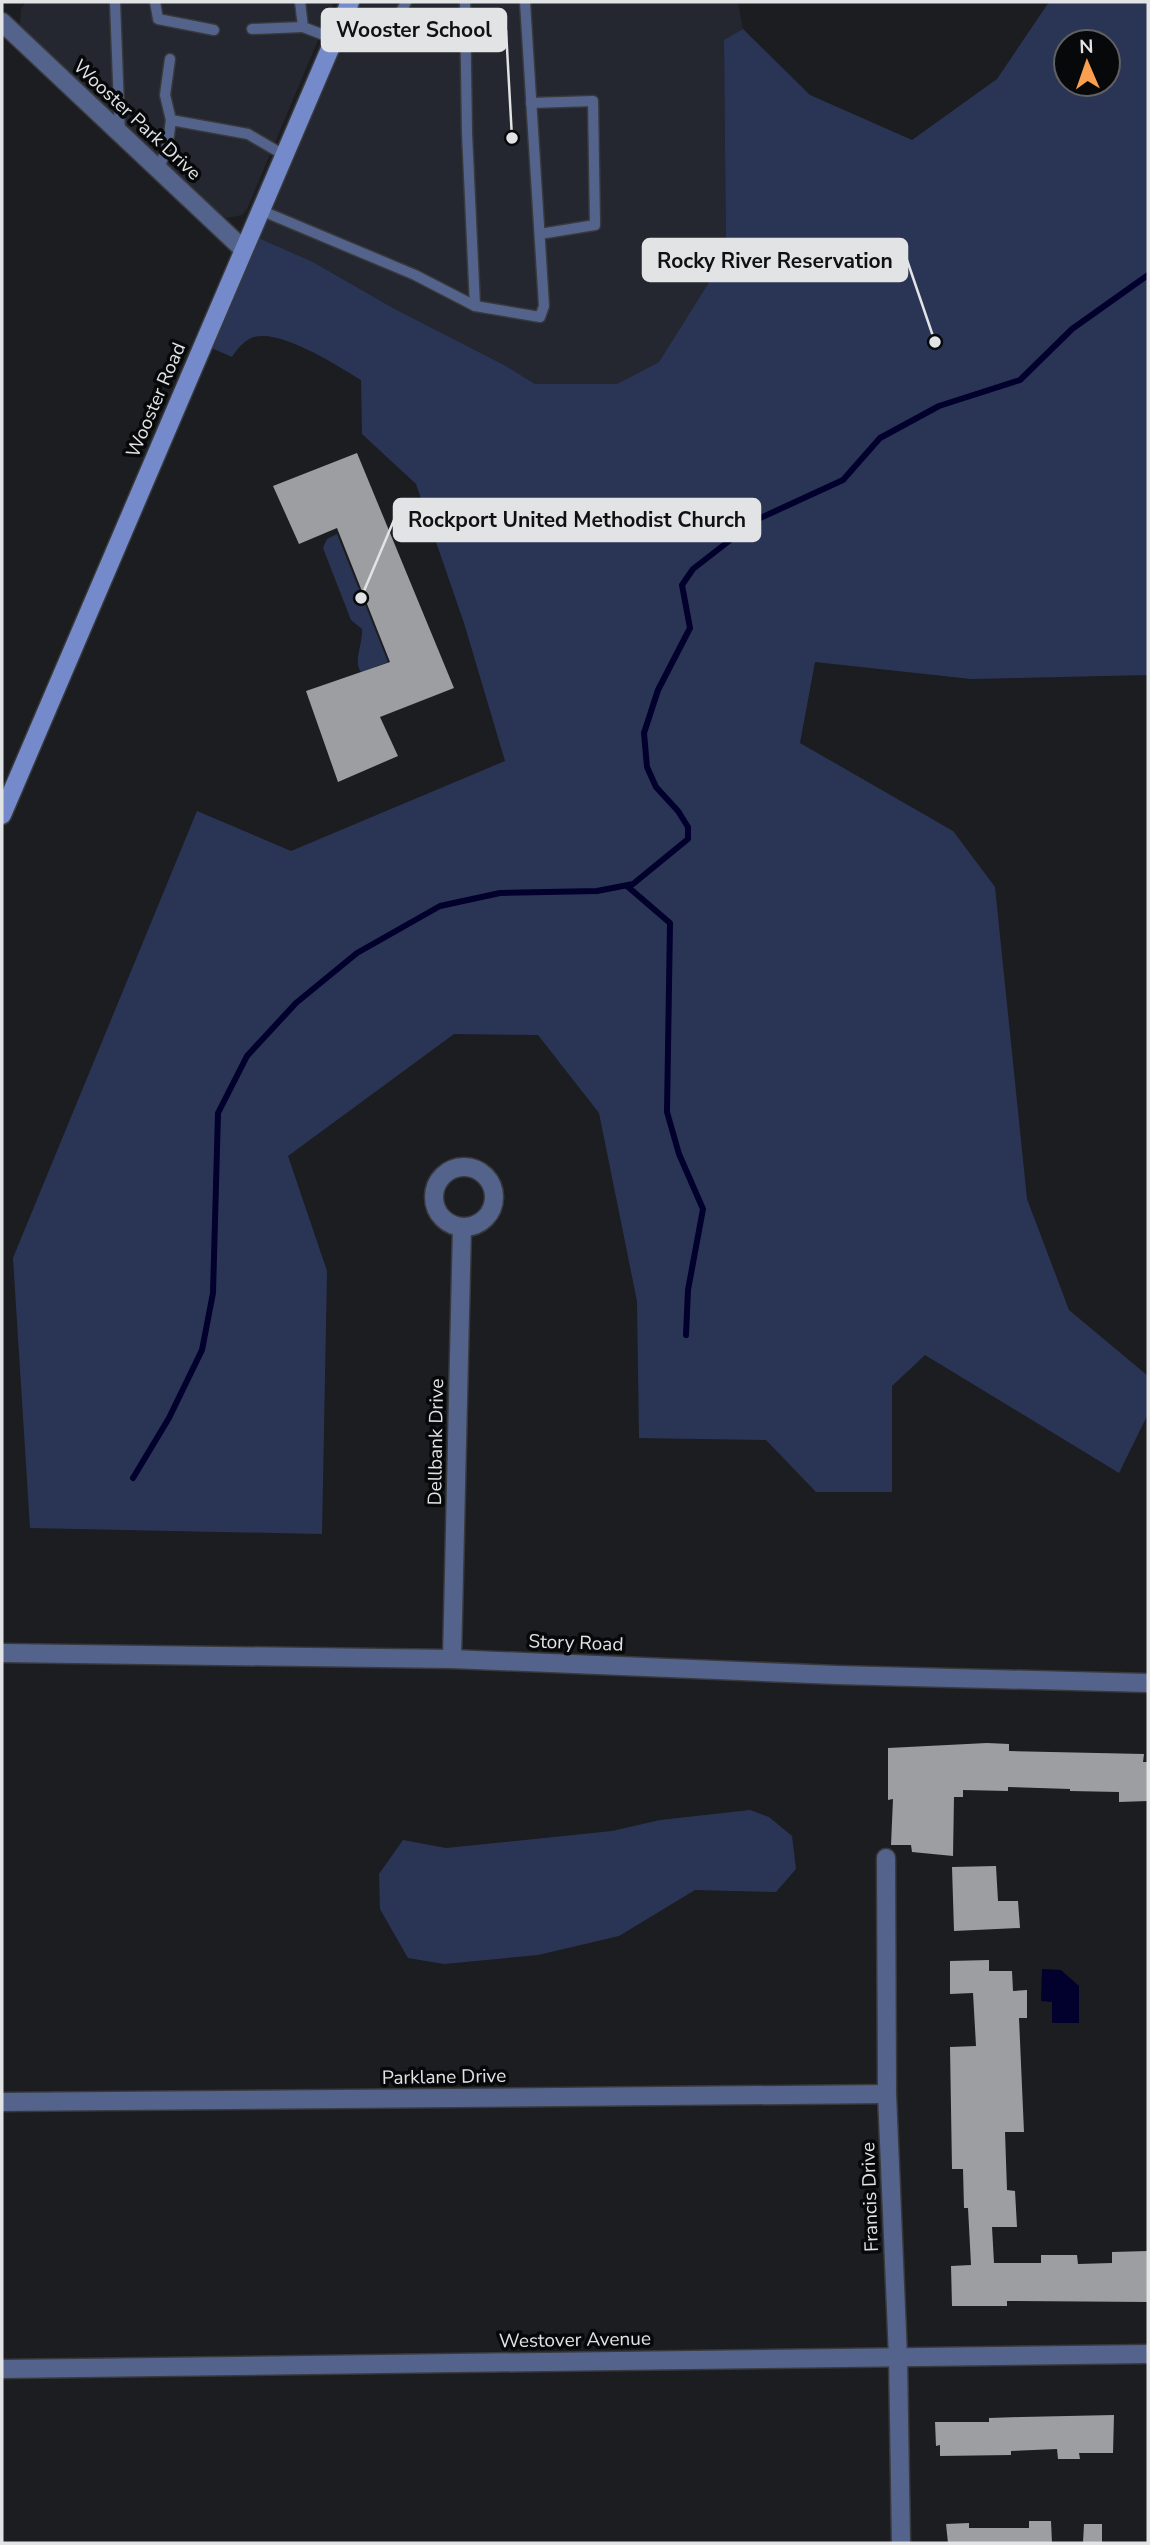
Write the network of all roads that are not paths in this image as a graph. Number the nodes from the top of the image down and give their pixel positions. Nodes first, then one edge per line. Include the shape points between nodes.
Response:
1 (114, 2) edge
2 (155, 2) edge
3 (300, 2) edge
4 (350, 2) edge
5 (406, 2) edge
6 (465, 2) edge
7 (525, 2) edge
8 (2, 22) edge
9 (303, 27) junction
10 (252, 29) dead end
11 (214, 30) dead end
12 (334, 40) junction
13 (170, 59) dead end
14 (531, 103) junction
15 (171, 120) junction
16 (120, 134) junction
17 (284, 155) junction
18 (159, 170) junction
19 (260, 210) junction
20 (540, 234) junction
21 (243, 249) junction
22 (475, 306) junction
23 (2, 815) edge
24 (462, 1227) dead end
25 (2, 1653) edge
26 (452, 1659) junction
27 (1148, 1683) edge
28 (886, 1858) dead end
29 (887, 2094) junction
30 (2, 2102) edge
31 (1148, 2354) edge
32 (898, 2357) junction
33 (2, 2369) edge
34 (901, 2539) edge

1 - 16 lane
2 - 11 lane via 158,19
3 - 9 lane
4 - 12 main road, Wooster Road
5 - 12 lane via 391,32 369,41
6 - 22 lane
7 - 14 lane
8 - 16 street, Wooster Park Drive
9 - 10 lane
9 - 12 lane
12 - 17 main road, Wooster Road
13 - 15 lane via 166,95
14 - 20 lane
14 - 20 lane via 593,101 595,225
15 - 17 lane via 248,134
15 - 18 lane
16 - 18 street, Wooster Park Drive
17 - 19 main road, Wooster Road
18 - 21 street, Wooster Park Drive
19 - 21 main road, Wooster Road
19 - 22 lane via 415,275
20 - 22 lane via 544,306 540,317
21 - 23 main road, Wooster Road
24 - 26 street, Dellbank Drive
25 - 26 street, Story Road
26 - 27 street, Story Road
28 - 29 street, Francis Drive
29 - 30 street, Parklane Drive
29 - 32 street, Francis Drive
31 - 32 street, Westover Avenue
32 - 33 street, Westover Avenue
32 - 34 street, Francis Drive

